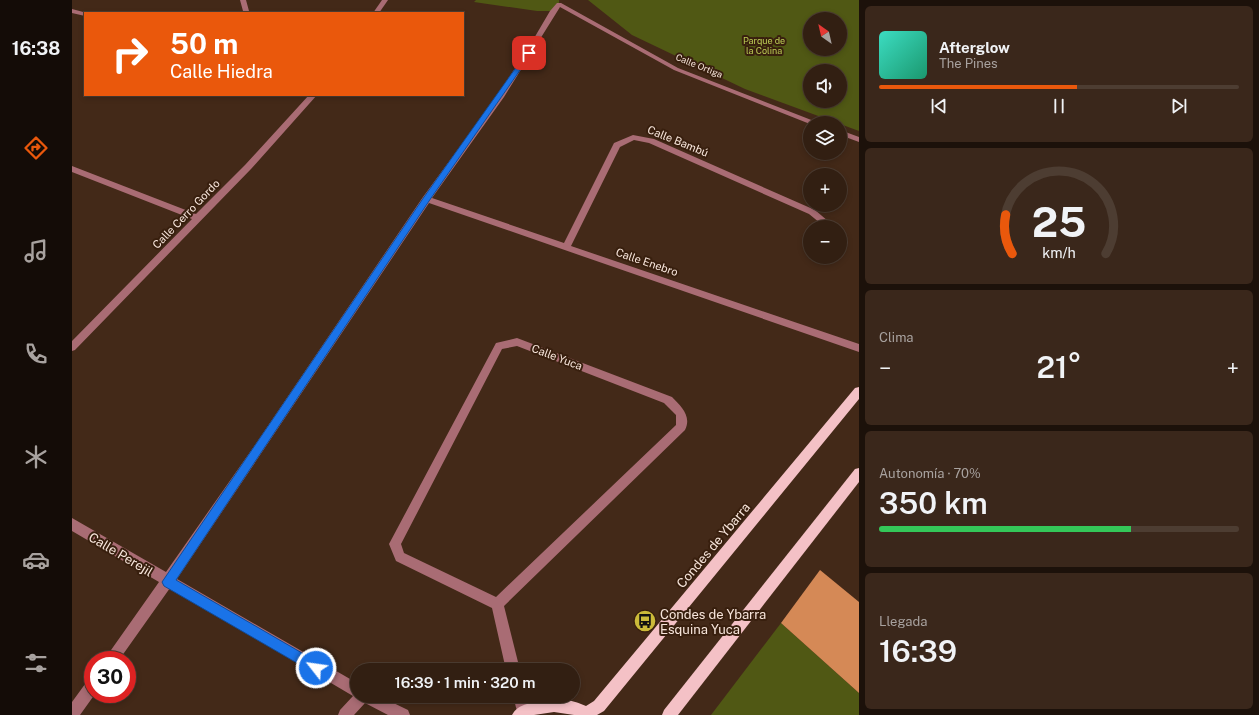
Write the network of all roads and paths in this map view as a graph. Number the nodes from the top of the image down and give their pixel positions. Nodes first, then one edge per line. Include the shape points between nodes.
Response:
1 (243, 0) edge
2 (385, 0) edge
3 (559, 2) edge
4 (72, 11) edge
5 (246, 12) edge
6 (377, 12) edge
7 (84, 14) edge
8 (312, 96) edge
9 (803, 118) edge
10 (847, 135) edge
11 (859, 140) edge
12 (72, 169) edge
13 (426, 199) junction
14 (197, 218) junction
15 (822, 220) edge
16 (566, 247) junction
17 (72, 347) edge
18 (859, 348) edge
19 (859, 391) edge
20 (859, 473) edge
21 (72, 524) edge
22 (168, 582) junction
23 (497, 604) junction
24 (118, 651) edge
25 (512, 663) edge
26 (350, 687) edge
27 (84, 697) edge
28 (355, 703) edge
29 (379, 703) edge
30 (520, 703) edge
31 (521, 713) edge
32 (72, 714) edge
33 (588, 714) edge
34 (344, 715) edge
35 (403, 715) edge
36 (669, 715) edge

1 - 5 street
2 - 6 street
3 - 9 street, Calle Ortiga via 676,69
3 - 13 street via 522,65
4 - 7 street
8 - 14 street, Calle Cerro Gordo via 248,167
10 - 11 street
12 - 14 street
13 - 16 street, Calle Enebro
13 - 22 street
14 - 17 street, Calle Cerro Gordo
15 - 16 street, Calle Bambú via 812,212 651,141 633,137 617,145
16 - 18 street, Calle Enebro
19 - 33 main road, Condes de Ybarra via 599,706
20 - 36 main road
21 - 22 street, Calle Perejil
22 - 24 street
22 - 26 street, Calle Perejil
23 - 23 street, Calle Yuca via 400,557 395,544 499,346 517,342 668,400 681,413 681,427
23 - 25 street
27 - 32 street
28 - 34 street
29 - 35 street
30 - 31 street
31 - 33 main road via 544,706 565,706

